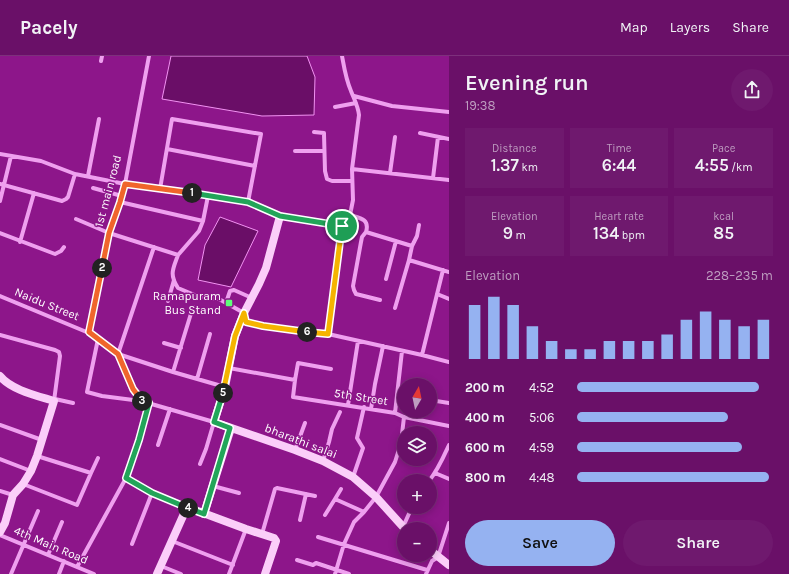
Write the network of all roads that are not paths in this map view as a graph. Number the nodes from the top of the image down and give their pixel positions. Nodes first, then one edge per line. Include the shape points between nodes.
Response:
1 (102, 56) edge
2 (148, 56) edge
3 (342, 56) edge
4 (101, 61) dead end
5 (354, 96) junction
6 (356, 104) junction
7 (335, 107) dead end
8 (449, 112) edge
9 (98, 118) dead end
10 (314, 132) dead end
11 (420, 133) dead end
12 (395, 137) dead end
13 (438, 137) junction
14 (449, 139) edge
15 (167, 149) junction
16 (295, 151) dead end
17 (324, 151) junction
18 (0, 154) edge
19 (11, 156) junction
20 (255, 166) junction
21 (352, 169) junction
22 (390, 173) junction
23 (75, 174) junction
24 (88, 176) junction
25 (433, 178) junction
26 (449, 180) edge
27 (352, 181) junction
28 (2, 184) edge
29 (125, 184) junction
30 (93, 188) dead end
31 (160, 189) junction
32 (34, 193) junction
33 (122, 196) junction
34 (208, 196) junction
35 (0, 201) edge
36 (120, 202) junction
37 (248, 202) junction
38 (350, 215) junction
39 (280, 216) junction
40 (76, 220) dead end
41 (203, 221) junction
42 (419, 225) dead end
43 (342, 226) junction
44 (366, 232) junction
45 (109, 233) junction
46 (0, 234) edge
47 (396, 240) junction
48 (20, 242) junction
49 (412, 246) junction
50 (64, 247) dead end
51 (154, 247) junction
52 (178, 255) junction
53 (409, 260) junction
54 (443, 270) junction
55 (449, 272) edge
56 (386, 279) dead end
57 (174, 280) junction
58 (437, 294) junction
59 (0, 296) edge
60 (252, 298) junction
61 (449, 298) edge
62 (380, 300) dead end
63 (168, 301) dead end
64 (226, 303) junction
65 (193, 307) dead end
66 (395, 308) dead end
67 (244, 313) junction
68 (89, 332) junction
69 (210, 334) dead end
70 (328, 334) junction
71 (0, 335) edge
72 (98, 339) junction
73 (358, 341) junction
74 (164, 343) dead end
75 (383, 346) junction
76 (181, 348) junction
77 (402, 351) junction
78 (118, 354) junction
79 (422, 354) junction
80 (449, 362) edge
81 (228, 368) junction
82 (332, 369) dead end
83 (173, 372) junction
84 (0, 376) edge
85 (399, 378) edge
86 (197, 379) junction
87 (296, 380) junction
88 (225, 387) junction
89 (397, 394) edge
90 (54, 400) junction
91 (141, 401) junction
92 (437, 401) edge
93 (73, 403) dead end
94 (149, 403) junction
95 (449, 403) edge
96 (348, 405) junction
97 (364, 407) junction
98 (170, 409) junction
99 (371, 409) junction
100 (340, 412) dead end
101 (395, 413) joint
102 (404, 418) edge
103 (409, 418) edge
104 (214, 422) junction
105 (305, 423) dead end
106 (0, 425) edge
107 (449, 426) edge
108 (230, 428) junction
109 (42, 440) junction
110 (158, 445) dead end
111 (449, 445) edge
112 (295, 450) junction
113 (37, 456) junction
114 (98, 458) dead end
115 (0, 460) edge
116 (323, 461) junction
117 (200, 464) dead end
118 (31, 470) junction
119 (435, 473) joint
120 (91, 474) junction
121 (353, 477) junction
122 (126, 478) junction
123 (449, 479) edge
124 (23, 484) junction
125 (213, 486) junction
126 (341, 489) dead end
127 (0, 491) edge
128 (152, 493) junction
129 (239, 493) dead end
130 (306, 494) junction
131 (13, 495) junction
132 (315, 496) dead end
133 (376, 497) junction
134 (335, 500) junction
135 (186, 507) junction
136 (38, 511) dead end
137 (364, 512) junction
138 (204, 514) junction
139 (325, 515) dead end
140 (300, 520) dead end
141 (2, 522) edge
142 (62, 522) dead end
143 (399, 522) edge
144 (449, 522) edge
145 (246, 529) junction
146 (0, 533) edge
147 (262, 534) junction
148 (318, 537) dead end
149 (172, 541) junction
150 (132, 544) dead end
151 (344, 544) junction
152 (24, 545) junction
153 (48, 555) junction
154 (438, 557) junction
155 (297, 560) dead end
156 (64, 561) junction
157 (233, 565) junction
158 (449, 565) edge
159 (160, 566) junction
160 (77, 567) junction
161 (335, 572) edge
162 (426, 572) edge
163 (11, 574) edge
164 (59, 574) edge
165 (94, 574) edge
166 (157, 574) edge
167 (181, 574) edge
168 (229, 574) edge
169 (265, 574) edge
170 (349, 574) edge

1 - 4 street
2 - 29 street, 1st main road
3 - 5 street via 350,90
5 - 6 street
5 - 8 street via 392,106
6 - 7 street
6 - 21 street via 359,115
9 - 24 street
10 - 17 street via 324,133
11 - 13 street
12 - 22 street
13 - 14 street
13 - 25 street
15 - 20 street
15 - 20 street via 172,119 261,134
15 - 31 street
16 - 17 street
17 - 27 street via 327,179
18 - 19 street
19 - 23 street via 41,162
19 - 28 street
20 - 37 street
21 - 22 street
21 - 27 street
22 - 25 street
23 - 24 street
23 - 32 street via 66,199
24 - 29 street
25 - 26 street
27 - 38 street via 353,200
28 - 32 street
28 - 35 street
29 - 31 street
29 - 33 street, 1st main road
30 - 33 street
31 - 34 street
32 - 48 street
33 - 36 street, 1st main road
34 - 37 street
34 - 41 street
36 - 41 street
36 - 45 street, 1st main road
37 - 39 street
38 - 43 street via 348,222
38 - 44 street via 366,223
39 - 43 street
39 - 60 street via 266,268
40 - 45 street
41 - 52 street via 199,231
42 - 49 street
43 - 70 street
44 - 47 street
44 - 62 street via 362,237 353,286 356,294
45 - 51 street
45 - 68 street, 1st main road
46 - 48 street
47 - 49 street
47 - 56 street
48 - 50 street via 55,254
49 - 53 street
51 - 52 street
51 - 78 street
52 - 57 street via 172,275
53 - 54 street
53 - 66 street
54 - 55 street
54 - 58 street
57 - 63 street
57 - 64 street via 178,288
58 - 61 street
58 - 79 street
59 - 68 street, Naidu Street
60 - 64 street via 232,290
60 - 67 street
64 - 67 street
65 - 76 street
67 - 70 street via 246,322
67 - 81 street via 235,336
68 - 72 street, Naidu Street
69 - 86 street
70 - 73 street
71 - 90 street via 59,352
72 - 78 street, Naidu Street
72 - 91 street via 87,392
73 - 75 street
73 - 96 street
74 - 76 street
75 - 77 street
75 - 99 street
76 - 83 street
77 - 79 street
77 - 85 street
78 - 83 street
78 - 91 street, Naidu Street
79 - 80 street
81 - 87 street
81 - 88 street
82 - 87 street via 298,363
83 - 86 street
84 - 90 street via 24,392
86 - 88 street
87 - 96 street, 5th Street via 293,397
88 - 104 street
89 - 101 street
90 - 93 street
90 - 109 street
91 - 94 street
92 - 95 street
94 - 98 street
94 - 122 street
96 - 97 street, 5th Street
97 - 99 street, 5th Street
97 - 121 street via 357,438 363,448
98 - 104 street
98 - 110 street
99 - 101 street, 5th Street
100 - 116 street
102 - 133 street via 401,443 395,462
103 - 107 street, 5th Street
104 - 108 street, bharathi salai
104 - 117 street
105 - 112 street
106 - 109 street
108 - 112 street, bharathi salai
108 - 125 street
109 - 113 street
111 - 119 street
112 - 116 street, bharathi salai
113 - 118 street
113 - 120 street
114 - 120 street
115 - 118 street
116 - 121 street, bharathi salai
118 - 124 street
119 - 123 street
120 - 124 street via 77,505
121 - 133 street, bharathi salai
122 - 128 street
122 - 160 street
124 - 131 street
125 - 129 street
125 - 138 street
126 - 134 street
127 - 131 street
128 - 135 street
128 - 150 street
130 - 132 street
130 - 140 street
130 - 147 street via 275,489
131 - 141 street
133 - 137 street
133 - 143 street, bharathi salai
134 - 137 street
134 - 139 street
135 - 138 street
135 - 149 street
136 - 152 street
137 - 151 street via 354,522
138 - 145 street
141 - 146 street
142 - 153 street
144 - 154 street
145 - 147 street
145 - 157 street
146 - 152 street, 4th Main Road
147 - 169 street via 276,539
148 - 151 street
149 - 157 street
149 - 159 street
151 - 161 street
151 - 162 street
152 - 153 street, 4th Main Road
152 - 163 street
153 - 156 street, 4th Main Road
154 - 158 street
154 - 162 street via 432,561
155 - 161 street via 313,565 316,563
156 - 160 street, 4th Main Road
156 - 164 street
157 - 168 street
159 - 166 street
159 - 167 street
160 - 165 street, 4th Main Road
161 - 170 street

